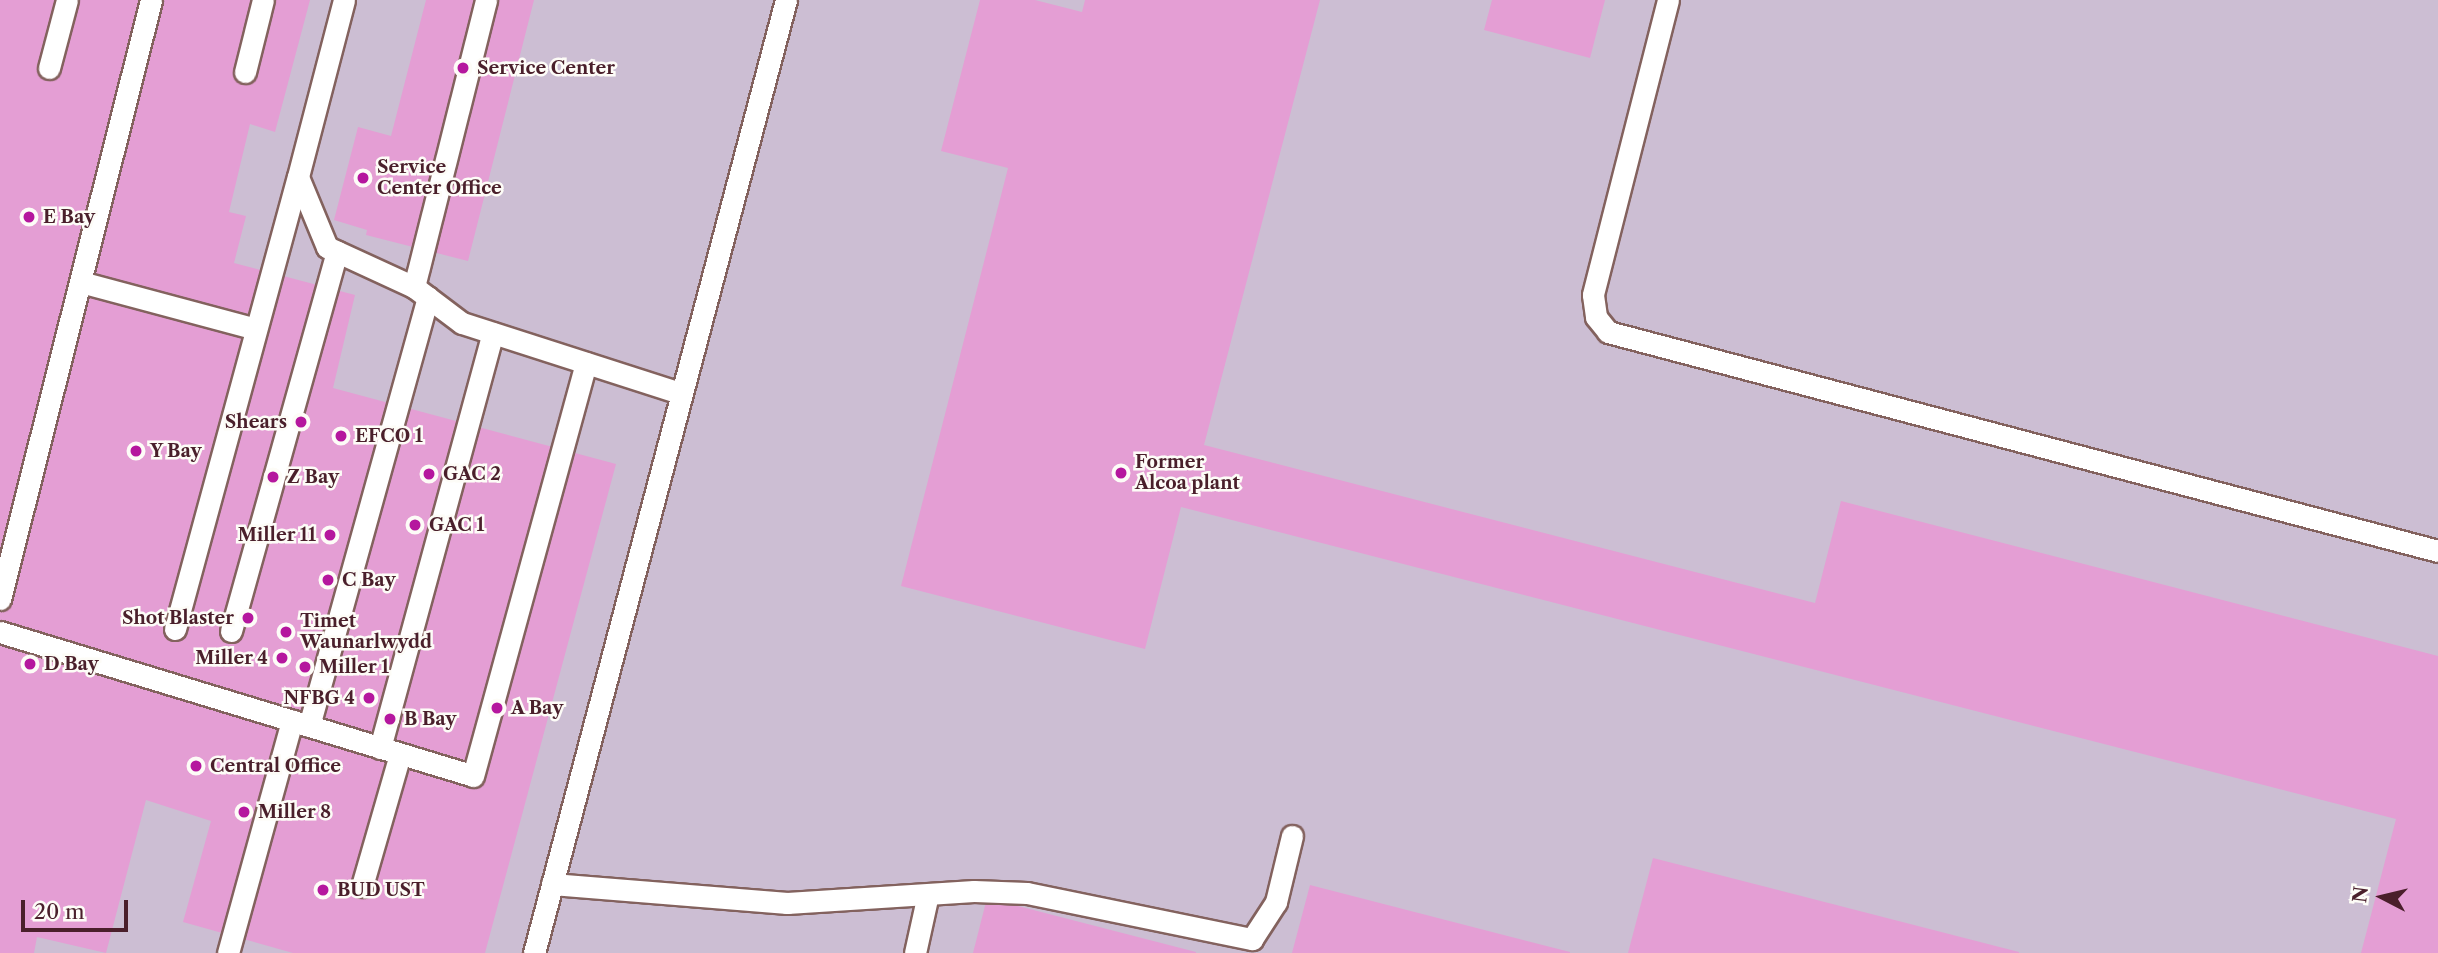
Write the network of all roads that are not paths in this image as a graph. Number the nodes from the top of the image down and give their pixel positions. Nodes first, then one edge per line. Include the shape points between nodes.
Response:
1 (67, 0) edge
2 (151, 0) edge
3 (263, 0) edge
4 (344, 0) edge
5 (486, 0) edge
6 (786, 0) edge
7 (1668, 0) edge
8 (49, 68) dead end
9 (245, 72) dead end
10 (298, 177) junction
11 (337, 252) junction
12 (81, 282) junction
13 (421, 292) junction
14 (256, 330) junction
15 (493, 333) junction
16 (586, 363) junction
17 (680, 393) junction
18 (2438, 551) edge
19 (0, 599) edge
20 (175, 629) dead end
21 (231, 631) dead end
22 (0, 632) edge
23 (300, 723) junction
24 (390, 751) junction
25 (1292, 836) dead end
26 (552, 884) junction
27 (362, 886) dead end
28 (928, 894) junction
29 (228, 953) edge
30 (534, 953) edge
31 (915, 953) edge

1 - 8 lane
2 - 12 lane
3 - 9 lane
4 - 10 lane
5 - 13 lane
6 - 17 lane
7 - 18 lane via 1593,295 1596,317 1608,331
10 - 11 lane via 327,247
10 - 14 lane
11 - 13 lane
11 - 21 lane
12 - 14 lane
12 - 19 lane
13 - 15 lane via 463,323
13 - 23 lane
14 - 20 lane
15 - 16 lane
15 - 24 lane
16 - 17 lane
16 - 24 lane via 473,776
17 - 26 lane
22 - 23 lane
23 - 24 lane
23 - 29 lane
24 - 27 lane
25 - 28 lane via 1276,902 1252,939 1027,893
26 - 28 lane via 787,903
26 - 30 lane
28 - 31 lane

